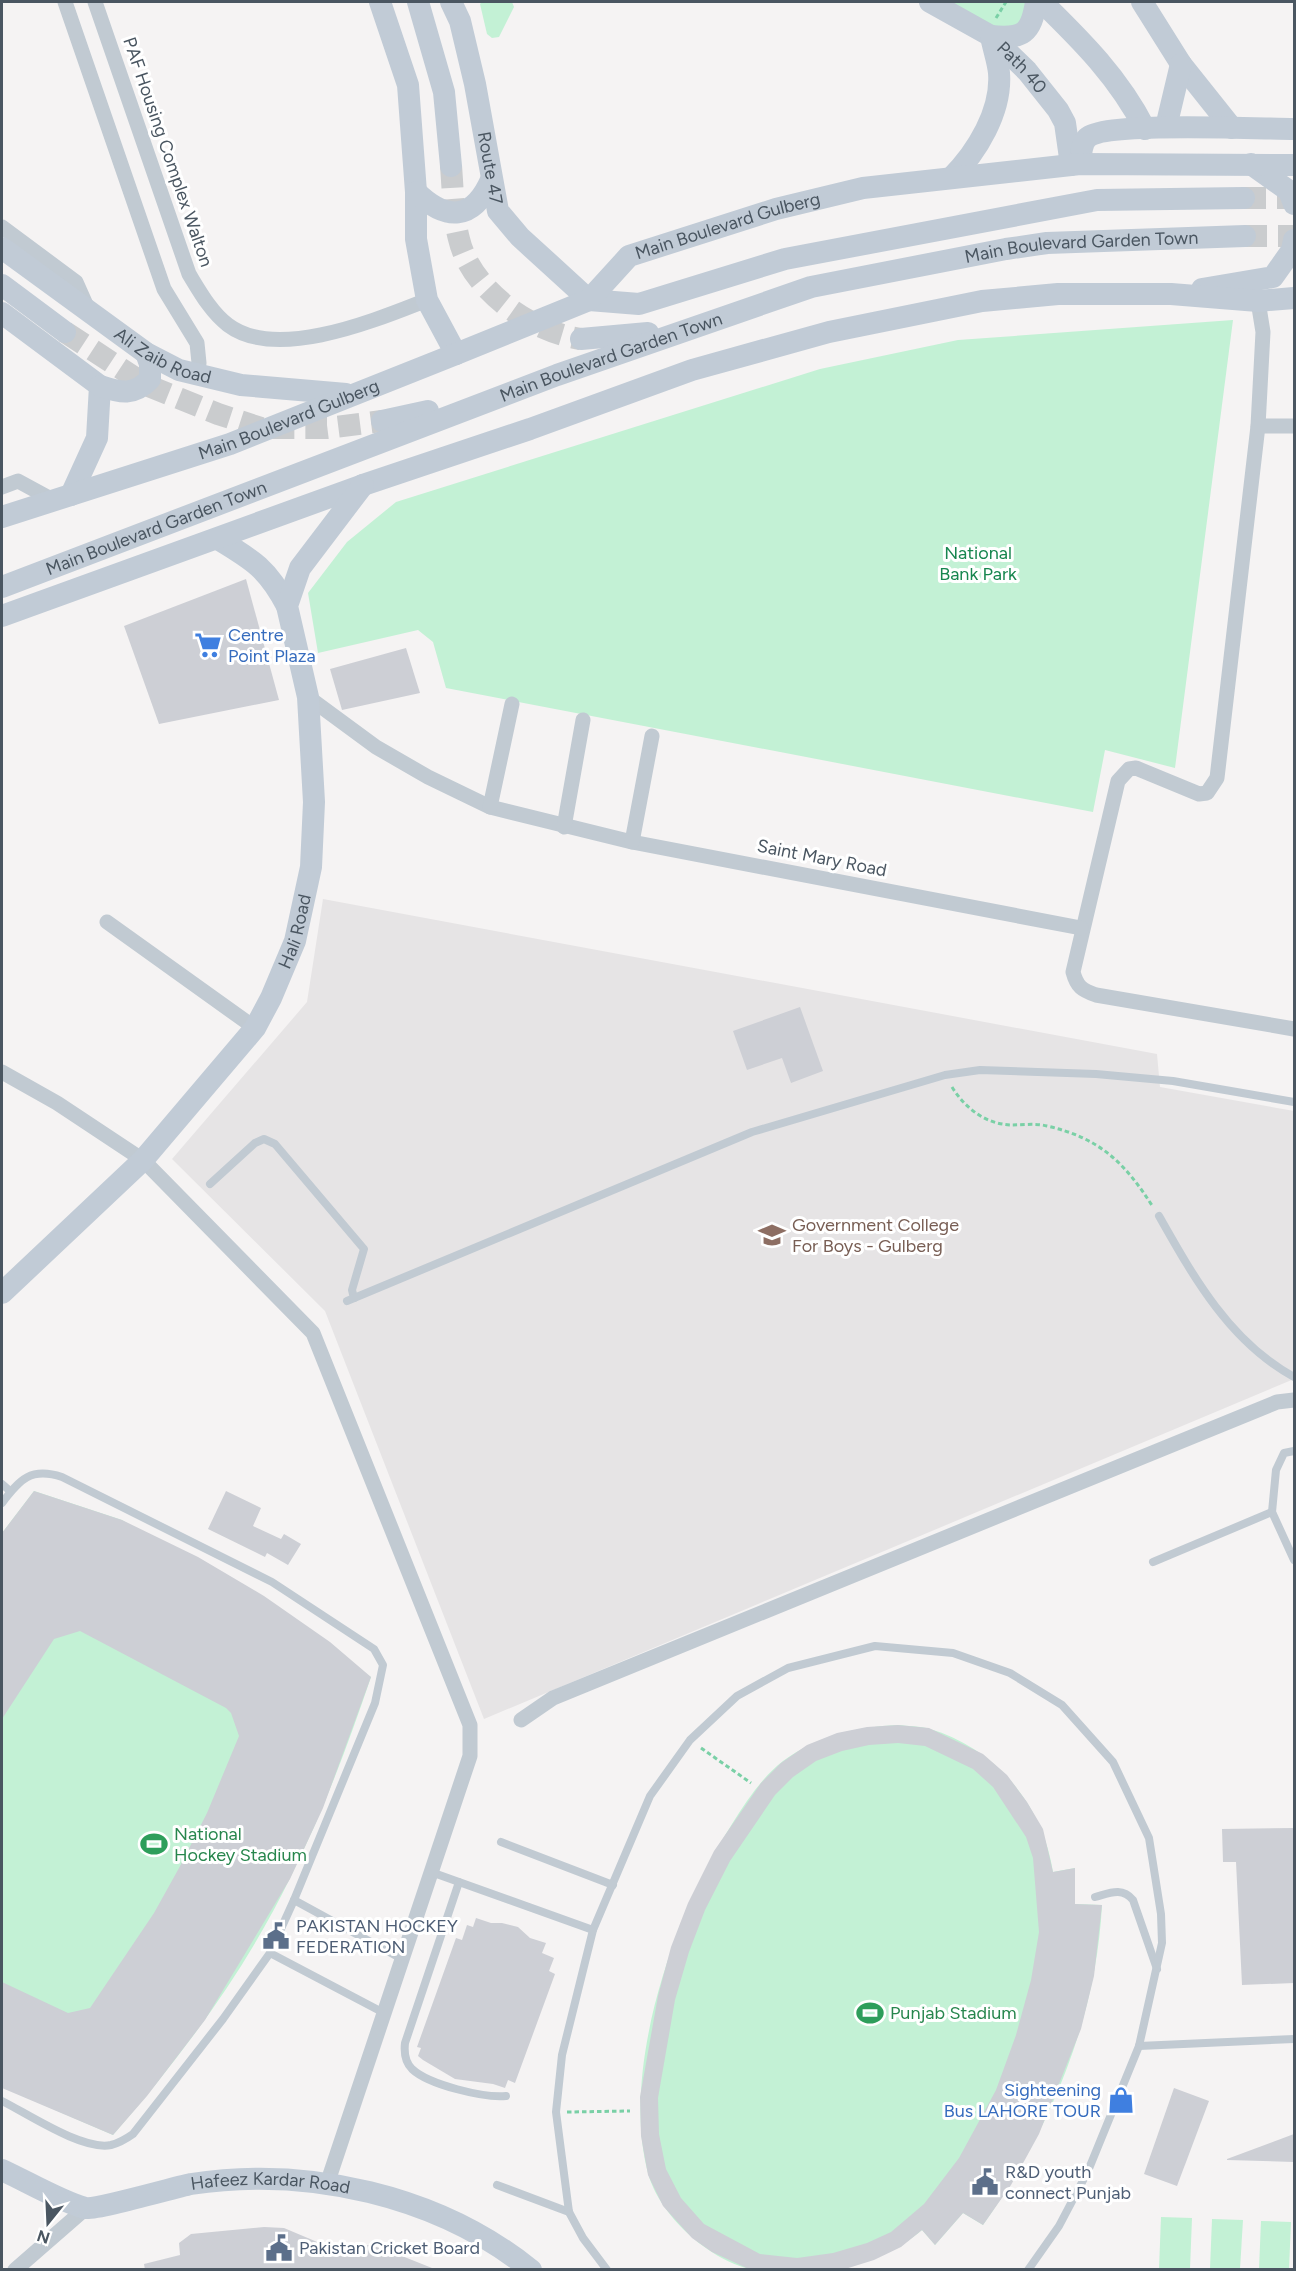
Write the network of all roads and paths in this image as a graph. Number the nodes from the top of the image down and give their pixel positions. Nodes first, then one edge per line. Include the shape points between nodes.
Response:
1 (65, 2) edge
2 (95, 2) edge
3 (380, 2) edge
4 (418, 2) edge
5 (930, 2) edge
6 (1036, 2) edge
7 (1042, 2) edge
8 (1142, 2) edge
9 (458, 8) edge
10 (991, 36) junction
11 (1181, 64) junction
12 (1155, 128) junction
13 (1232, 128) junction
14 (1294, 129) edge
15 (1251, 164) junction
16 (1075, 165) junction
17 (1294, 165) edge
18 (451, 166) tunnel mouth
19 (951, 178) junction
20 (491, 180) junction
21 (416, 192) junction
22 (1244, 198) tunnel mouth
23 (1294, 204) edge
24 (2, 227) edge
25 (1245, 236) tunnel mouth
26 (1294, 240) edge
27 (2, 248) edge
28 (2, 285) edge
29 (1171, 294) junction
30 (1294, 298) edge
31 (427, 300) junction
32 (589, 300) junction
33 (1258, 301) junction
34 (89, 311) junction
35 (2, 313) edge
36 (686, 329) junction
37 (65, 332) tunnel mouth
38 (581, 339) tunnel mouth
39 (146, 353) junction
40 (456, 354) junction
41 (557, 375) junction
42 (197, 376) junction
43 (100, 386) junction
44 (353, 394) junction
45 (382, 421) tunnel mouth
46 (1258, 426) junction
47 (1294, 426) edge
48 (363, 485) junction
49 (2, 487) edge
50 (62, 498) junction
51 (2, 517) edge
52 (218, 539) junction
53 (2, 586) edge
54 (287, 606) junction
55 (2, 616) edge
56 (308, 697) junction
57 (512, 704) dead end
58 (583, 720) dead end
59 (652, 736) dead end
60 (490, 807) junction
61 (564, 827) junction
62 (632, 842) junction
63 (107, 922) dead end
64 (1081, 928) junction
65 (255, 1028) junction
66 (1294, 1029) edge
67 (2, 1072) edge
68 (945, 1075) junction
69 (1294, 1102) edge
70 (142, 1160) junction
71 (210, 1184) dead end
72 (1159, 1216) joint
73 (2, 1293) edge
74 (1294, 1377) edge
75 (1294, 1400) edge
76 (1294, 1451) edge
77 (2, 1484) edge
78 (10, 1491) junction
79 (2, 1503) edge
80 (1272, 1512) junction
81 (1294, 1560) edge
82 (1152, 1562) dead end
83 (521, 1720) dead end
84 (690, 1740) junction
85 (751, 1783) dead end
86 (501, 1842) dead end
87 (431, 1872) junction
88 (459, 1882) junction
89 (613, 1885) junction
90 (1095, 1897) dead end
91 (294, 1900) junction
92 (593, 1930) junction
93 (270, 1953) junction
94 (402, 1959) junction
95 (1158, 1970) junction
96 (384, 2013) junction
97 (1294, 2039) edge
98 (1139, 2046) junction
99 (506, 2096) dead end
100 (2, 2101) edge
101 (630, 2111) dead end
102 (556, 2112) junction
103 (2, 2170) edge
104 (327, 2184) junction
105 (497, 2185) dead end
106 (86, 2208) junction
107 (568, 2212) junction
108 (15, 2270) edge
109 (531, 2270) edge
110 (607, 2270) edge
111 (1028, 2270) edge

1 - 42 street via 164,288 197,343
2 - 31 street, PAF Housing Complex Walton via 189,274 206,302 229,326 247,334 277,339 327,335
3 - 21 main road via 408,85
4 - 18 main road via 444,92
5 - 10 main road, Path 40
6 - 10 main road via 1033,21 1021,34 1010,38
7 - 12 main road via 1083,41
8 - 11 main road
9 - 20 main road, Route 47 via 481,111
10 - 16 main road, Path 40 via 1059,110
10 - 19 main road via 999,72 988,127 967,162
11 - 12 main road via 1179,81
11 - 13 main road
12 - 13 main road
12 - 16 main road via 1102,131 1089,136
13 - 14 main road
15 - 16 main road, Main Boulevard Gulberg
15 - 17 main road, Main Boulevard Gulberg
15 - 23 main road via 1289,191
16 - 19 main road, Main Boulevard Gulberg
19 - 32 main road, Main Boulevard Gulberg via 863,188 776,209 629,256
20 - 21 main road via 483,199 459,213 442,211
20 - 32 main road, Route 47 via 498,211 508,225
21 - 31 main road via 416,238
22 - 32 main road, Main Boulevard Garden Town via 1096,200 785,260 639,304
24 - 34 street via 76,282
25 - 36 main road, Main Boulevard Garden Town via 1089,240 1006,249 811,287
26 - 29 main road via 1292,250 1273,277
27 - 34 main road, Ali Zaib Road
28 - 37 main road
29 - 33 main road
29 - 48 main road via 1058,294 982,301 829,332 692,369
30 - 33 main road
31 - 40 main road
32 - 40 main road, Main Boulevard Gulberg
33 - 46 street via 1263,332
34 - 39 main road, Ali Zaib Road
35 - 43 main road
36 - 38 main road
36 - 41 main road, Main Boulevard Garden Town
39 - 42 main road, Ali Zaib Road
39 - 43 main road via 150,379 141,389 129,393
40 - 44 main road, Main Boulevard Gulberg
41 - 45 main road via 437,410
41 - 53 main road, Main Boulevard Garden Town
42 - 44 main road, Ali Zaib Road via 240,386
43 - 50 main road via 97,438
44 - 50 main road, Main Boulevard Gulberg via 230,444
46 - 47 street
46 - 64 street via 1217,778 1207,793 1199,794 1136,768 1122,774
48 - 52 main road
48 - 54 main road via 300,568
49 - 50 street via 18,481
50 - 51 main road, Main Boulevard Gulberg
52 - 54 main road, Hali Road via 250,558 273,578
52 - 55 main road
54 - 56 main road, Hali Road
56 - 60 street, Saint Mary Road via 376,747
56 - 65 main road, Hali Road via 314,802 311,867 295,941
57 - 60 street
58 - 61 street
59 - 62 street
60 - 61 street, Saint Mary Road
61 - 62 street, Saint Mary Road
62 - 64 street, Saint Mary Road
63 - 65 street
64 - 66 street via 1073,972 1082,991
65 - 70 main road, Hali Road
67 - 70 street via 57,1103
68 - 69 lane via 980,1070 1096,1074 1173,1081
68 - 71 lane via 752,1132 351,1300 364,1250 275,1144 264,1139 255,1143
68 - 72 path via 965,1106 986,1120 1007,1125 1045,1125 1085,1138 1105,1151 1134,1176
70 - 73 main road, Hali Road
70 - 87 street via 313,1333 470,1725 470,1756
72 - 74 lane via 1213,1306 1274,1366
75 - 83 street via 1277,1402 553,1698
76 - 80 lane via 1284,1453 1276,1470
77 - 78 lane
78 - 79 lane
78 - 91 lane via 29,1475 44,1471 62,1477 272,1582 374,1648 383,1665 375,1703
80 - 81 lane
80 - 82 lane
84 - 85 path
84 - 89 lane via 650,1796
84 - 95 lane via 736,1696 788,1668 875,1646 952,1653 1010,1673 1062,1705 1113,1762 1149,1838 1161,1914
86 - 89 lane
87 - 88 lane
87 - 94 street
88 - 92 lane
88 - 99 lane via 404,2053 412,2069 425,2077 482,2096
89 - 92 lane
90 - 95 lane via 1118,1891 1128,1893
91 - 93 lane
91 - 94 lane
92 - 102 lane via 562,2055
93 - 96 lane
93 - 100 lane via 133,2134 121,2142 97,2145 82,2141
94 - 96 street
95 - 98 lane
96 - 104 street
97 - 98 lane
98 - 111 lane via 1088,2171 1059,2226
101 - 102 path
102 - 107 lane
103 - 106 main road
104 - 106 main road, Hafeez Kardar Road via 234,2180 191,2185
104 - 109 main road, Hafeez Kardar Road via 429,2210 460,2224
105 - 107 lane
106 - 108 street
107 - 110 lane

